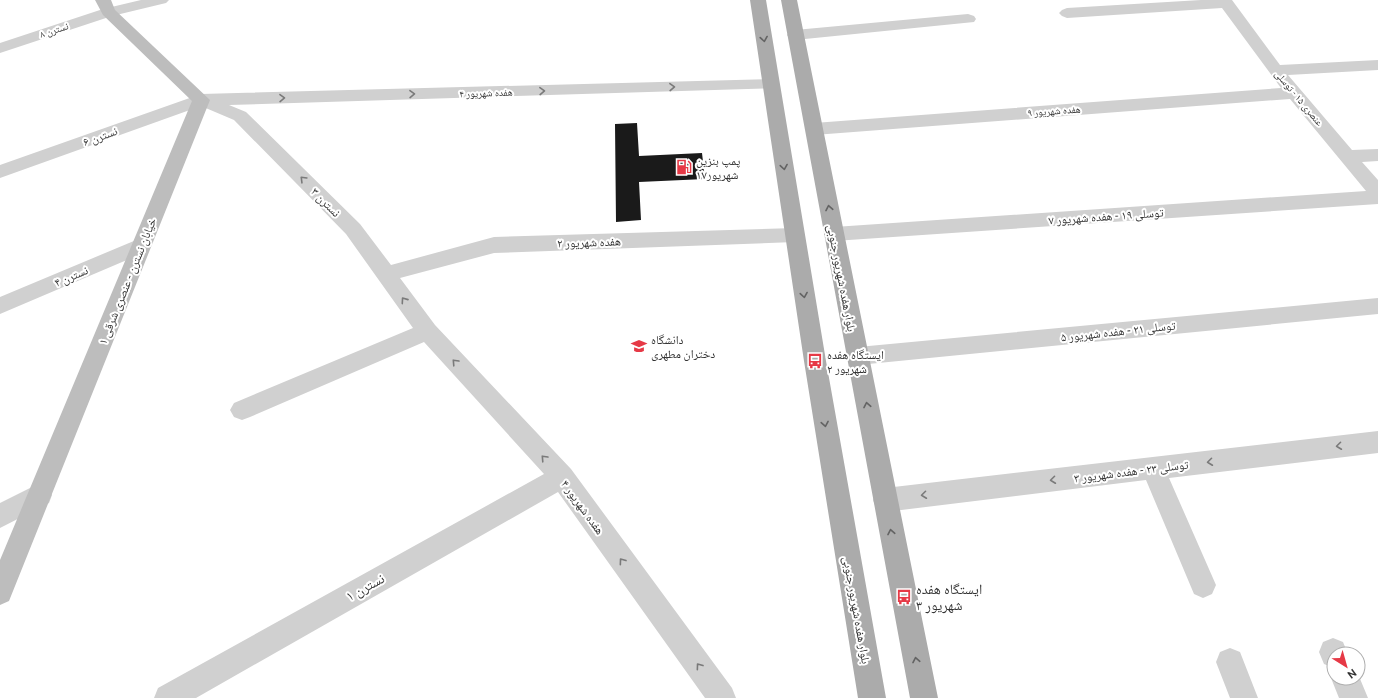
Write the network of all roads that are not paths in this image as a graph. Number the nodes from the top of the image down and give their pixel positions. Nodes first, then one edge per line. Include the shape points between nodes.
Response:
1 (161, 0) edge
2 (758, 0) edge
3 (789, 0) edge
4 (1225, 1) edge
5 (105, 6) edge
6 (1066, 12) dead end
7 (968, 19) dead end
8 (795, 35) junction
9 (0, 48) edge
10 (1378, 65) edge
11 (1275, 70) junction
12 (771, 84) junction
13 (1294, 93) junction
14 (257, 98) junction
15 (201, 100) junction
16 (240, 116) junction
17 (814, 130) junction
18 (1378, 155) edge
19 (1347, 156) junction
20 (0, 172) edge
21 (1378, 193) edge
22 (1378, 197) edge
23 (834, 234) junction
24 (795, 235) junction
25 (141, 246) junction
26 (387, 274) junction
27 (0, 306) edge
28 (1378, 306) edge
29 (427, 332) junction
30 (858, 356) junction
31 (242, 410) dead end
32 (1378, 442) edge
33 (1153, 468) junction
34 (562, 478) junction
35 (40, 495) junction
36 (885, 500) junction
37 (0, 516) edge
38 (1203, 585) dead end
39 (0, 592) edge
40 (1230, 662) dead end
41 (1349, 686) edge
42 (168, 698) edge
43 (722, 698) edge
44 (872, 698) edge
45 (924, 698) edge
46 (1244, 698) edge
47 (1354, 698) edge

1 - 5 street, نسترن ۸
2 -> 12 main road, بلوار هفده شهریور جنوبی
3 - 8 main road, بلوار هفده شهریور جنوبی
4 - 6 street
4 - 11 street, عنصری ۱۵ - توسلی
5 - 9 street, نسترن ۸
5 - 15 street
7 - 8 street
8 - 17 main road, بلوار هفده شهریور جنوبی
10 - 11 street
11 - 13 street, عنصری ۱۵ - توسلی
14 -> 12 street, هفده شهریور ۴
12 -> 24 main road, بلوار هفده شهریور جنوبی
13 - 17 street, هفده شهریور ۹
13 - 19 street, عنصری ۱۵ - توسلی
14 - 15 street, هفده شهریور ۴
14 - 16 street via 239,104 235,110
15 - 16 street, نسترن ۳
15 - 20 street, نسترن ۶
15 - 25 street, خیابان نسترن - عنصری شرقی ۱
26 -> 16 street, نسترن ۳ via 353,229
23 -> 17 main road, بلوار هفده شهریور جنوبی
18 - 19 street
19 - 21 street, عنصری ۱۵ - توسلی
22 - 23 street, توسلی ۱۹ - هفده شهریور ۷
23 - 30 main road, بلوار هفده شهریور جنوبی
24 - 26 street, هفده شهریور ۲ via 494,245
24 -> 44 main road, بلوار هفده شهریور جنوبی
25 - 27 street, نسترن ۴
25 - 35 street, خیابان نسترن - عنصری شرقی ۱
29 -> 26 street, نسترن ۳
28 - 30 street, توسلی ۲۱ - هفده شهریور ۵
29 - 31 street
34 -> 29 street, هفده شهریور ۴
36 -> 30 main road, بلوار هفده شهریور جنوبی
32 -> 33 street, توسلی ۲۳ - هفده شهریور ۳
33 -> 36 street, توسلی ۲۳ - هفده شهریور ۳
33 - 38 street
34 - 42 street, نسترن ۱
43 -> 34 street, هفده شهریور ۴
35 - 37 street
35 - 39 street, خیابان نسترن - عنصری شرقی ۱
45 -> 36 main road, بلوار هفده شهریور جنوبی
40 - 46 street
41 - 47 street

